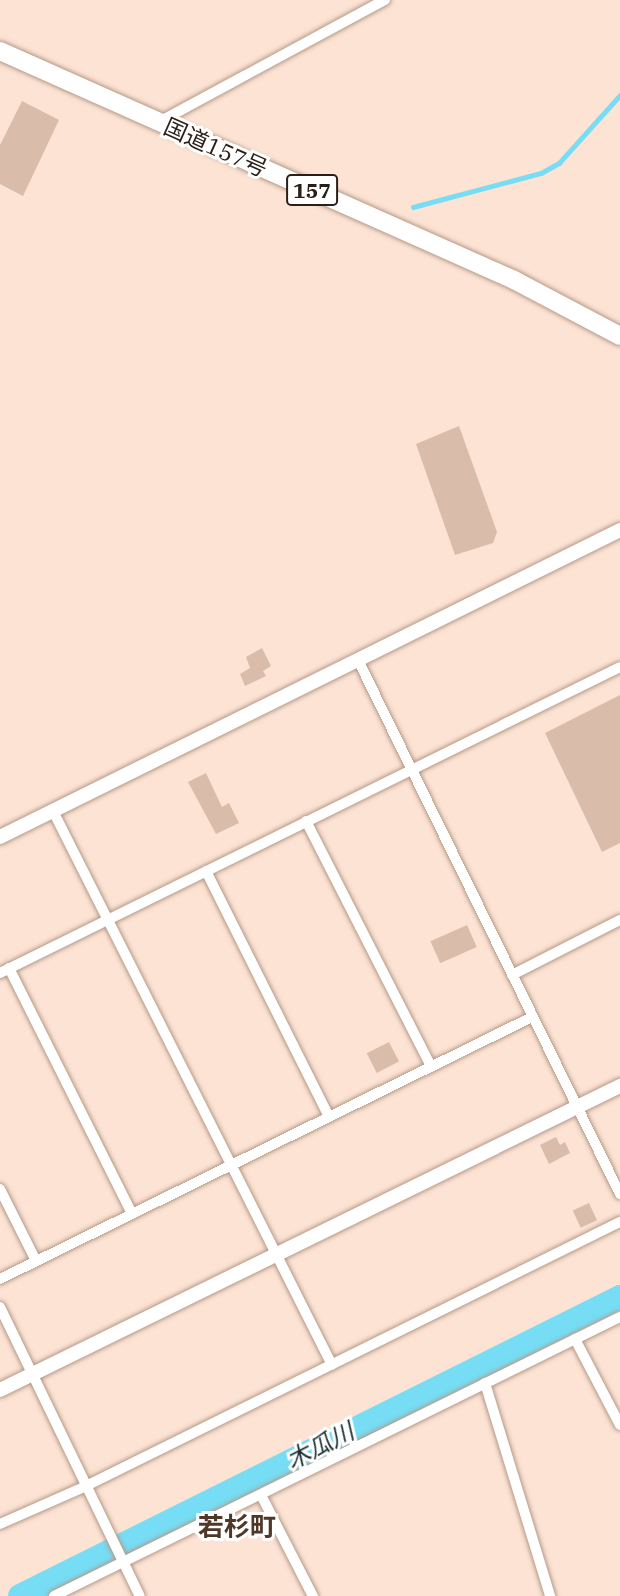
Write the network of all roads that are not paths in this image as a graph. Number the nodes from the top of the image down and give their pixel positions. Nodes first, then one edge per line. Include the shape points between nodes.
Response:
1 (385, 0) edge
2 (0, 51) edge
3 (159, 122) junction
4 (620, 336) edge
5 (620, 530) edge
6 (358, 660) junction
7 (620, 667) edge
8 (411, 770) junction
9 (53, 811) junction
10 (306, 821) junction
11 (0, 837) edge
12 (206, 871) junction
13 (107, 919) junction
14 (620, 920) edge
15 (4, 971) edge
16 (512, 975) junction
17 (532, 1017) junction
18 (431, 1066) junction
19 (620, 1086) edge
20 (576, 1105) junction
21 (329, 1117) junction
22 (230, 1166) junction
23 (0, 1189) edge
24 (620, 1194) edge
25 (132, 1214) junction
26 (620, 1222) edge
27 (276, 1256) junction
28 (36, 1261) junction
29 (0, 1279) edge
30 (0, 1307) edge
31 (620, 1317) edge
32 (575, 1339) junction
33 (332, 1365) junction
34 (33, 1375) junction
35 (485, 1383) junction
36 (0, 1390) edge
37 (620, 1425) edge
38 (86, 1486) junction
39 (261, 1496) junction
40 (0, 1524) edge
41 (123, 1560) junction
42 (54, 1596) edge
43 (140, 1596) edge
44 (313, 1596) edge
45 (550, 1596) edge

1 - 3 street
2 - 3 highway, 国道157号 / 157
3 - 4 highway, 国道157号 / 157 via 514,280
5 - 6 street
6 - 8 street
6 - 9 street
7 - 8 street
8 - 10 street
8 - 16 street
9 - 11 street
9 - 13 street
10 - 12 street
10 - 18 street
12 - 13 street
12 - 21 street
13 - 15 street
13 - 22 street
14 - 16 street
15 - 25 street
16 - 17 street
17 - 18 street
17 - 20 street
18 - 21 street
19 - 20 street
20 - 24 street
20 - 27 street
21 - 22 street
22 - 25 street
22 - 27 street
23 - 28 street
25 - 28 street
26 - 33 street
27 - 33 street
27 - 34 street
28 - 29 street
30 - 34 street
31 - 32 street
32 - 35 street
32 - 37 street
33 - 38 street
34 - 36 street
34 - 38 street
35 - 39 street
35 - 45 street
38 - 40 street
38 - 41 street
39 - 41 street
39 - 44 street
41 - 42 street
41 - 43 street

